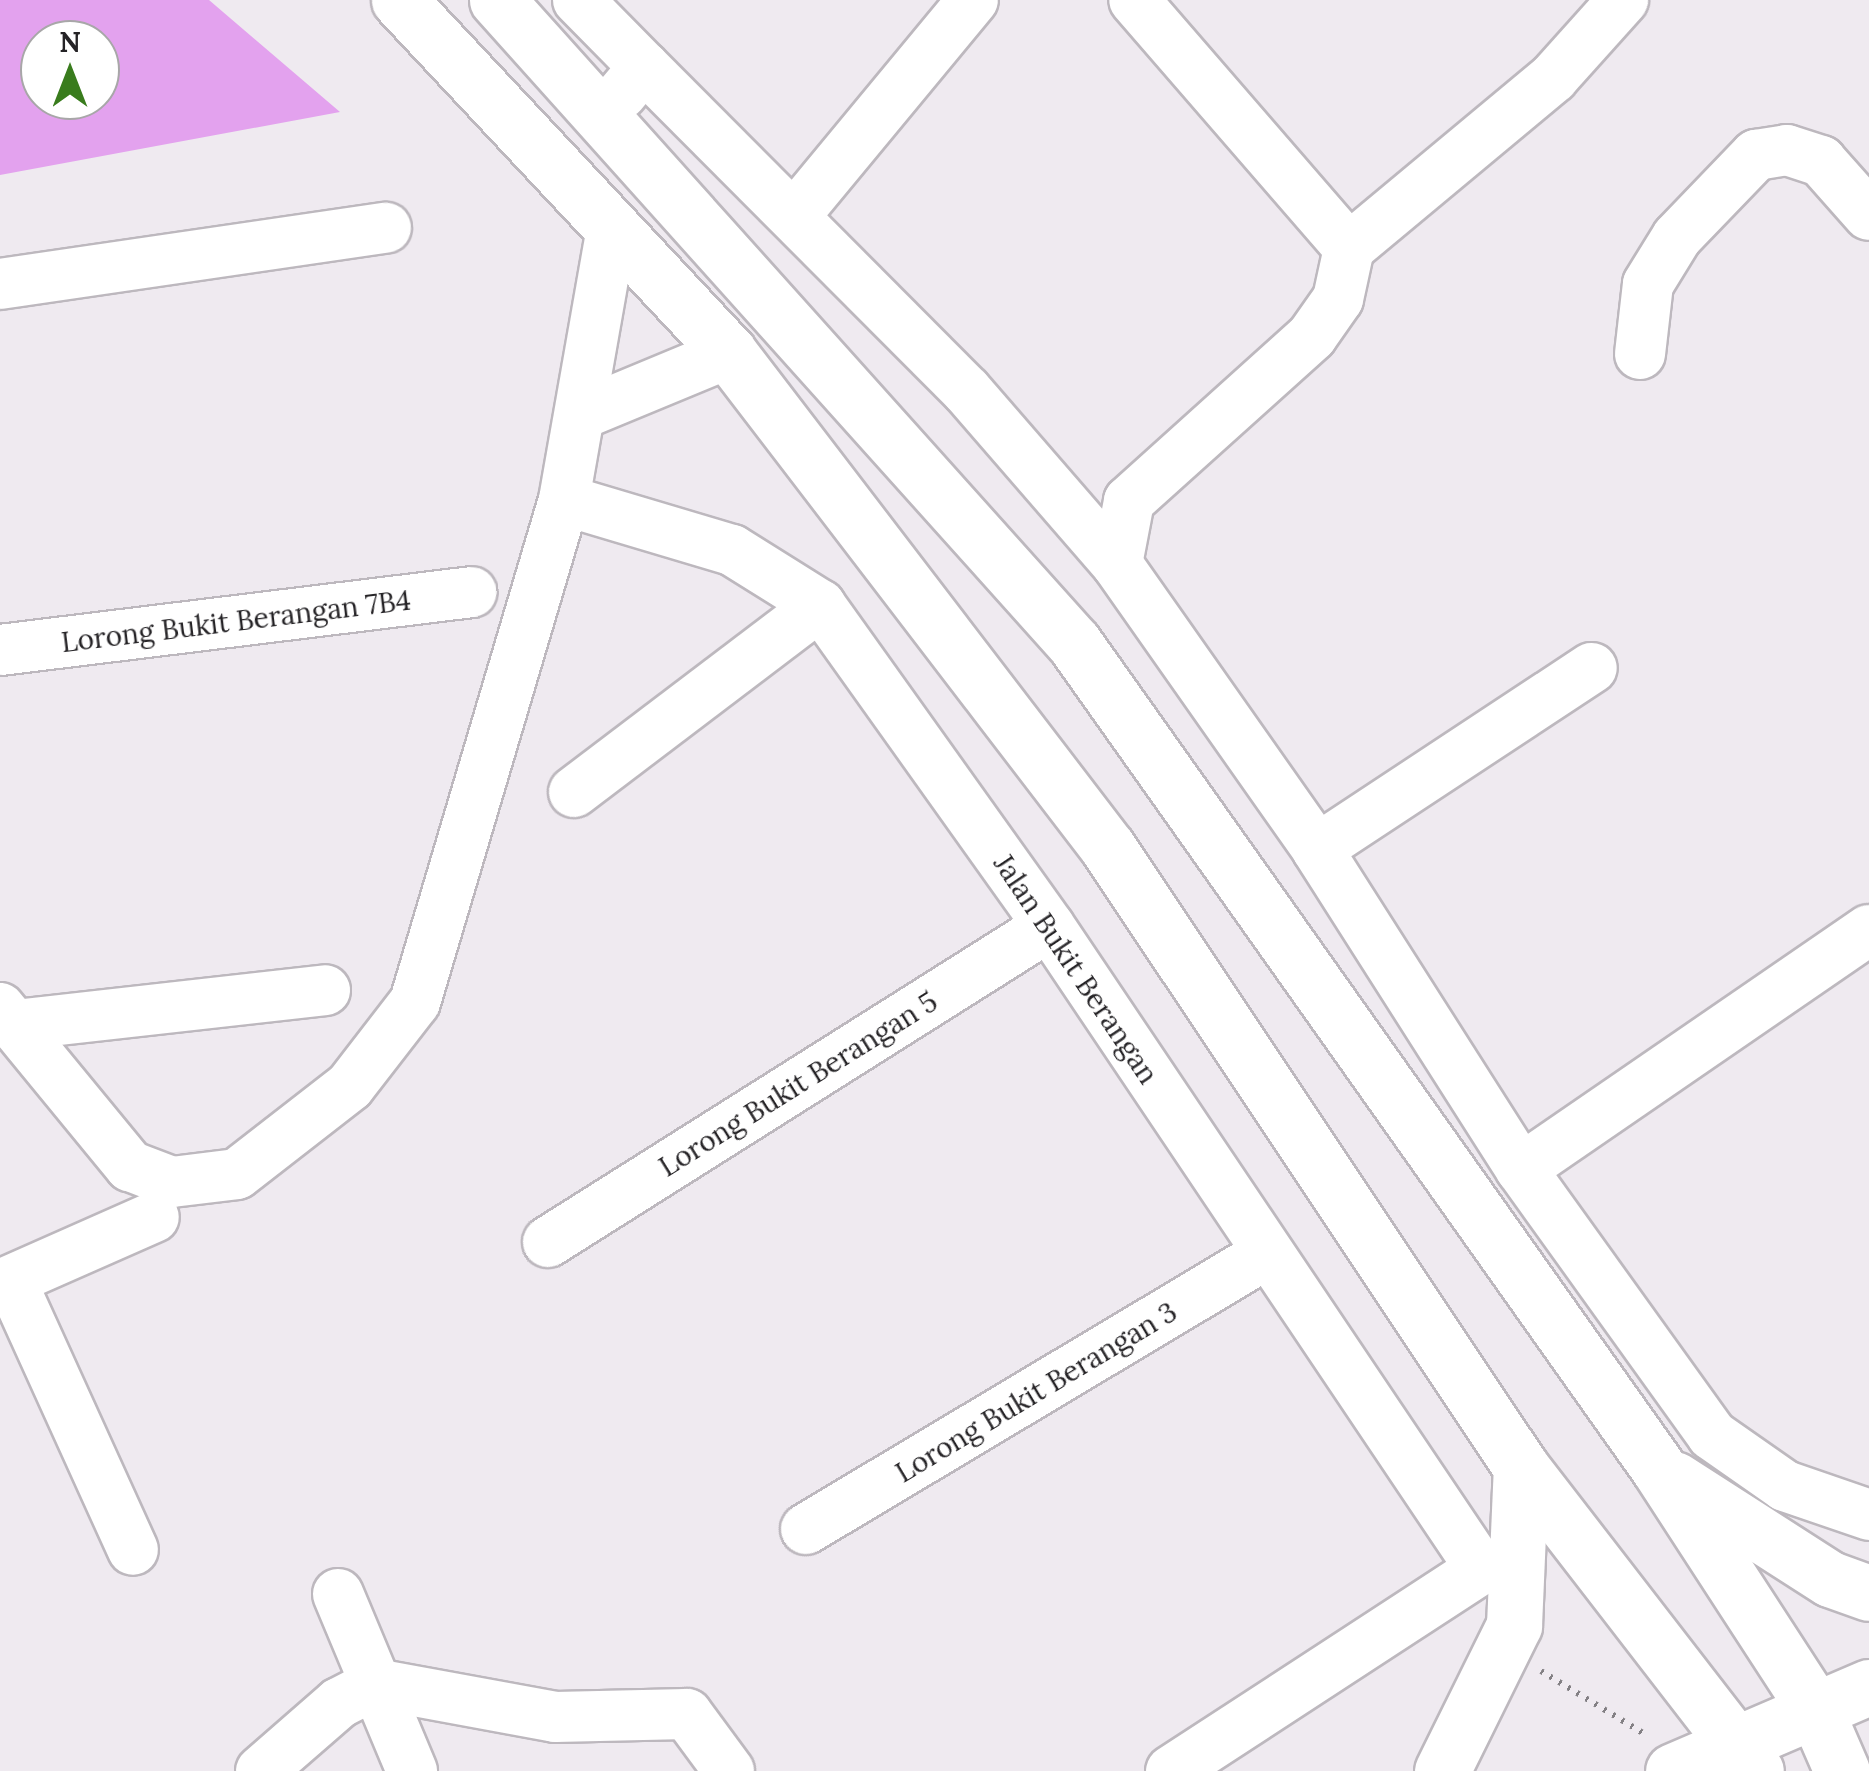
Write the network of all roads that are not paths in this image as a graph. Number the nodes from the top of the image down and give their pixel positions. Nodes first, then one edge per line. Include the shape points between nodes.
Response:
1 (399, 0) edge
2 (497, 0) edge
3 (578, 0) edge
4 (973, 0) edge
5 (1134, 0) edge
6 (1623, 0) edge
7 (644, 67) junction
8 (605, 113) junction
9 (795, 215) junction
10 (1869, 215) edge
11 (386, 228) dead end
12 (612, 228) junction
13 (1349, 248) junction
14 (0, 284) edge
15 (729, 352) junction
16 (1640, 354) dead end
17 (584, 413) junction
18 (564, 500) junction
19 (1117, 564) junction
20 (472, 592) dead end
21 (820, 606) junction
22 (0, 650) edge
23 (1592, 668) dead end
24 (574, 792) dead end
25 (1317, 849) junction
26 (1049, 926) junction
27 (1869, 930) edge
28 (325, 990) dead end
29 (7, 1016) edge
30 (1521, 1169) junction
31 (154, 1218) dead end
32 (548, 1242) dead end
33 (1266, 1254) junction
34 (6, 1283) edge
35 (1521, 1467) junction
36 (1659, 1469) junction
37 (1869, 1515) edge
38 (806, 1529) dead end
39 (133, 1550) dead end
40 (1869, 1593) edge
41 (338, 1594) dead end
42 (376, 1684) junction
43 (1869, 1687) edge
44 (1816, 1709) junction
45 (1658, 1752) edge
46 (1747, 1756) edge
47 (261, 1771) edge
48 (412, 1771) edge
49 (729, 1771) edge
50 (1171, 1771) edge
51 (1442, 1771) edge
52 (1842, 1771) edge

1 - 12 main road
2 - 8 main road
3 - 7 street
4 - 9 street
5 - 13 street
6 - 13 street via 1553,78
7 - 8 street
7 - 9 street
8 - 36 main road via 1074,643
9 - 19 street via 967,391
10 - 16 street via 1822,161 1787,150 1756,155 1678,238 1648,284
11 - 14 street
12 - 15 main road
12 - 17 street
13 - 19 street via 1338,299 1312,336 1129,501
15 - 17 street
15 - 35 main road via 1108,848
17 - 18 street
18 - 21 street, Jalan Bukit Berangan via 732,550
18 - 29 street via 415,1002 350,1086 237,1174 172,1182 130,1166
19 - 25 street
20 - 22 street, Lorong Bukit Berangan 7B4
21 - 24 street
21 - 26 street, Jalan Bukit Berangan
23 - 25 street
25 - 30 street
26 - 32 street, Lorong Bukit Berangan 5
26 - 33 street, Jalan Bukit Berangan
27 - 30 street
28 - 29 street
30 - 37 street via 1712,1434 1785,1486
31 - 34 street
33 - 38 street, Lorong Bukit Berangan 3
33 - 50 street, Jalan Bukit Berangan via 1480,1569
34 - 39 street
35 - 46 main road
35 - 51 main road via 1523,1531 1506,1650
36 - 40 main road via 1830,1579
36 - 44 main road
41 - 42 street
42 - 47 street via 339,1703
42 - 48 street
42 - 49 street via 556,1717 687,1714
43 - 44 main road
44 - 46 main road
44 - 52 main road
45 - 46 main road

